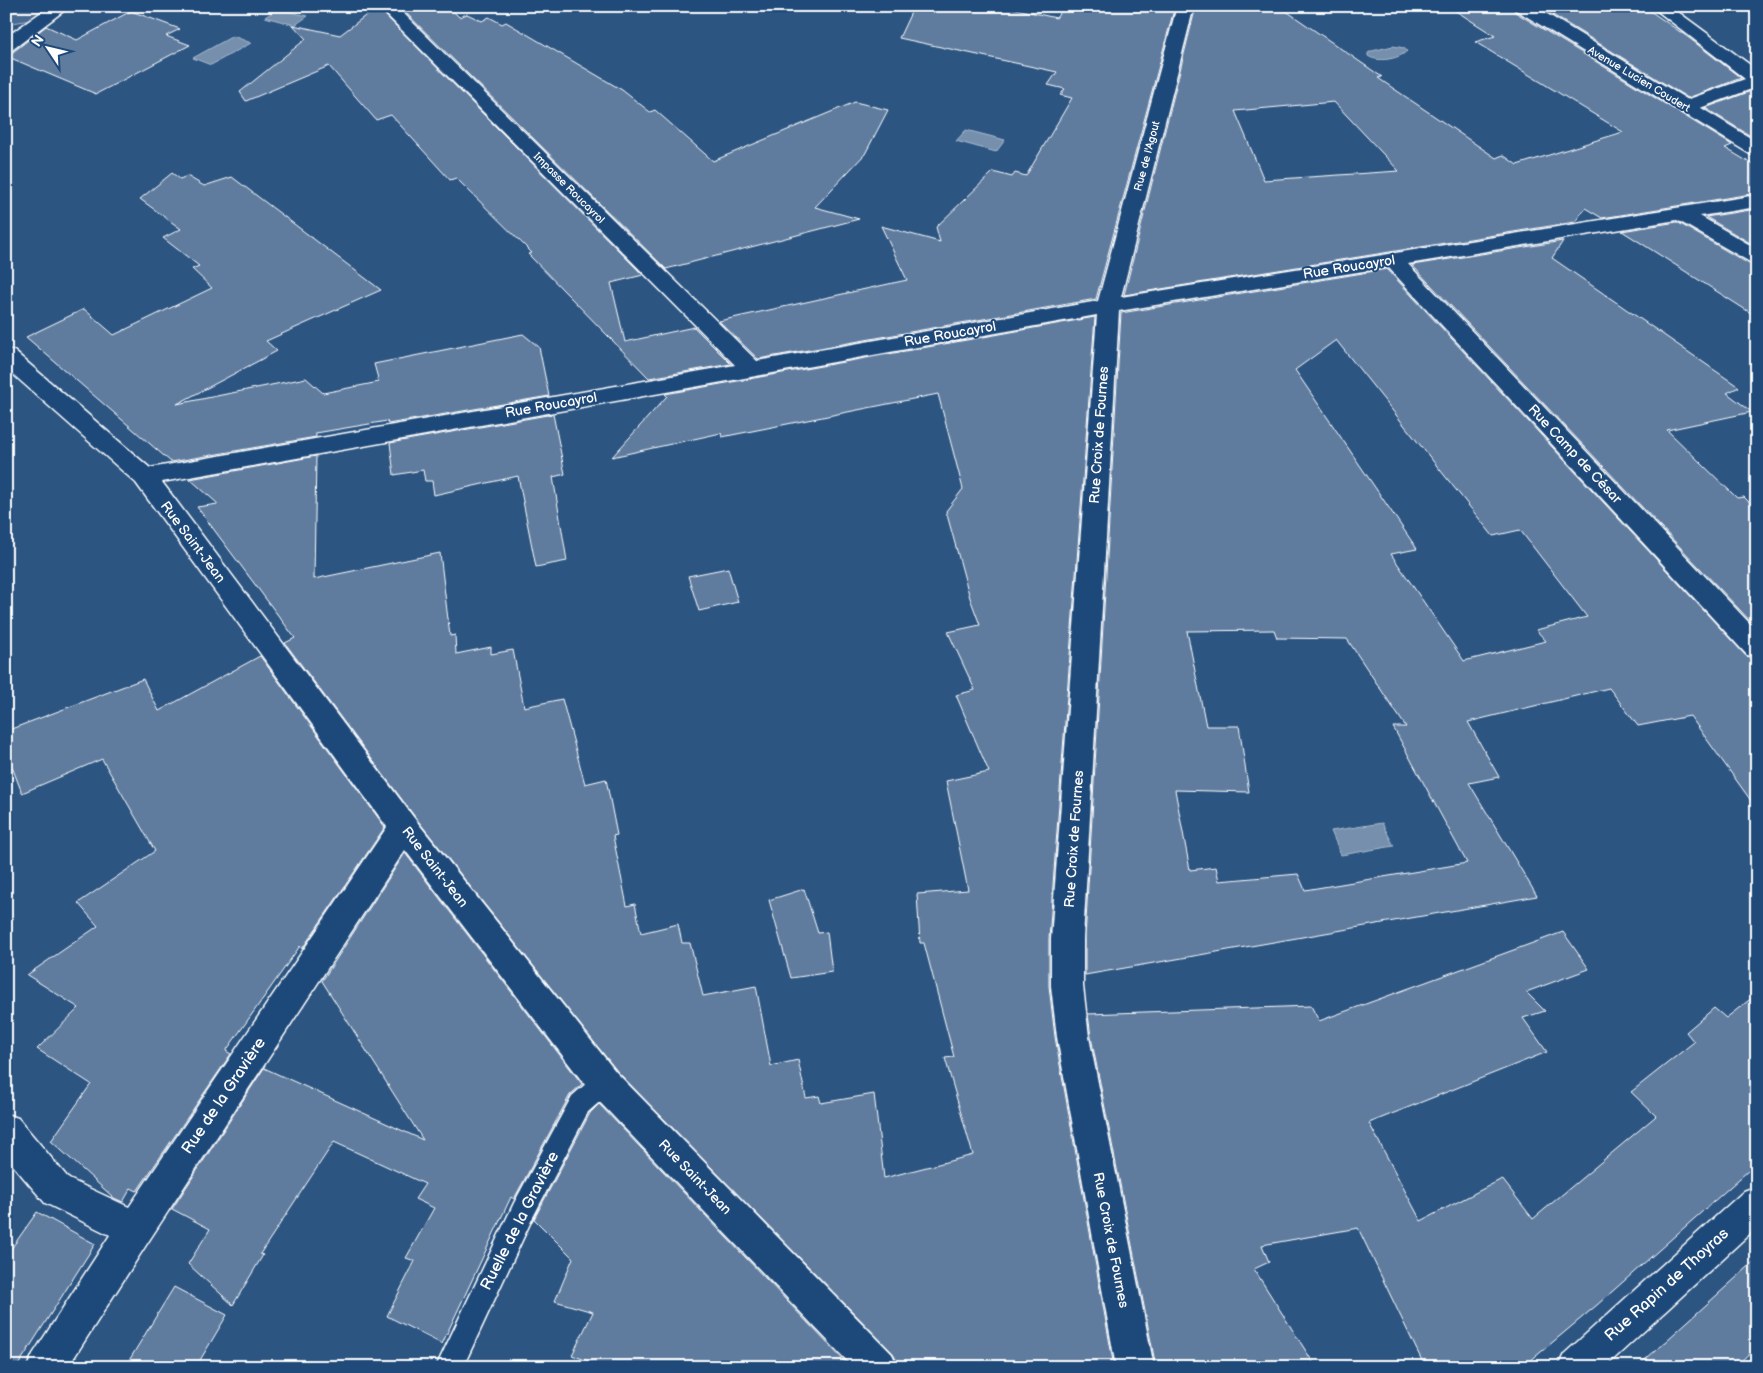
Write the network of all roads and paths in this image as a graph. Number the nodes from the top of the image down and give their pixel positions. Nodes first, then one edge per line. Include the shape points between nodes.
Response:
1 (62, 6) edge
2 (386, 6) edge
3 (1186, 6) edge
4 (1522, 6) edge
5 (1659, 6) edge
6 (6, 46) edge
7 (1757, 80) edge
8 (1685, 107) junction
9 (1757, 150) edge
10 (1757, 201) edge
11 (1680, 213) junction
12 (1757, 258) edge
13 (1393, 260) junction
14 (1108, 306) junction
15 (6, 356) edge
16 (752, 369) junction
17 (144, 478) junction
18 (1757, 648) edge
19 (404, 827) junction
20 (604, 1083) junction
21 (6, 1130) edge
22 (1757, 1203) edge
23 (134, 1229) junction
24 (46, 1367) edge
25 (449, 1367) edge
26 (879, 1367) edge
27 (1135, 1367) edge
28 (1577, 1367) edge

1 - 6 street
2 - 16 street, Impasse Roucayrol
3 - 14 street, Rue de l'Agout
4 - 8 street, Avenue Lucien Coudert
5 - 7 street
7 - 8 street
8 - 9 street, Avenue Lucien Coudert
10 - 11 street, Rue Roucayrol
11 - 12 street
11 - 13 street, Rue Roucayrol
13 - 14 street, Rue Roucayrol
13 - 18 street, Rue Camp de César
14 - 16 street, Rue Roucayrol
14 - 27 street, Rue Croix de Fournes via 1067,986 1073,1037
15 - 17 street, Rue Saint-Jean
16 - 17 street, Rue Roucayrol
17 - 19 street, Rue Saint-Jean
19 - 20 street, Rue Saint-Jean
19 - 23 street, Rue de la Gravière
20 - 25 lane, Ruelle de la Gravière via 580,1104 523,1211
20 - 26 street, Rue Saint-Jean
21 - 23 street via 58,1191
22 - 28 street, Rue Rapin de Thoyras
23 - 24 street, Rue de la Gravière

